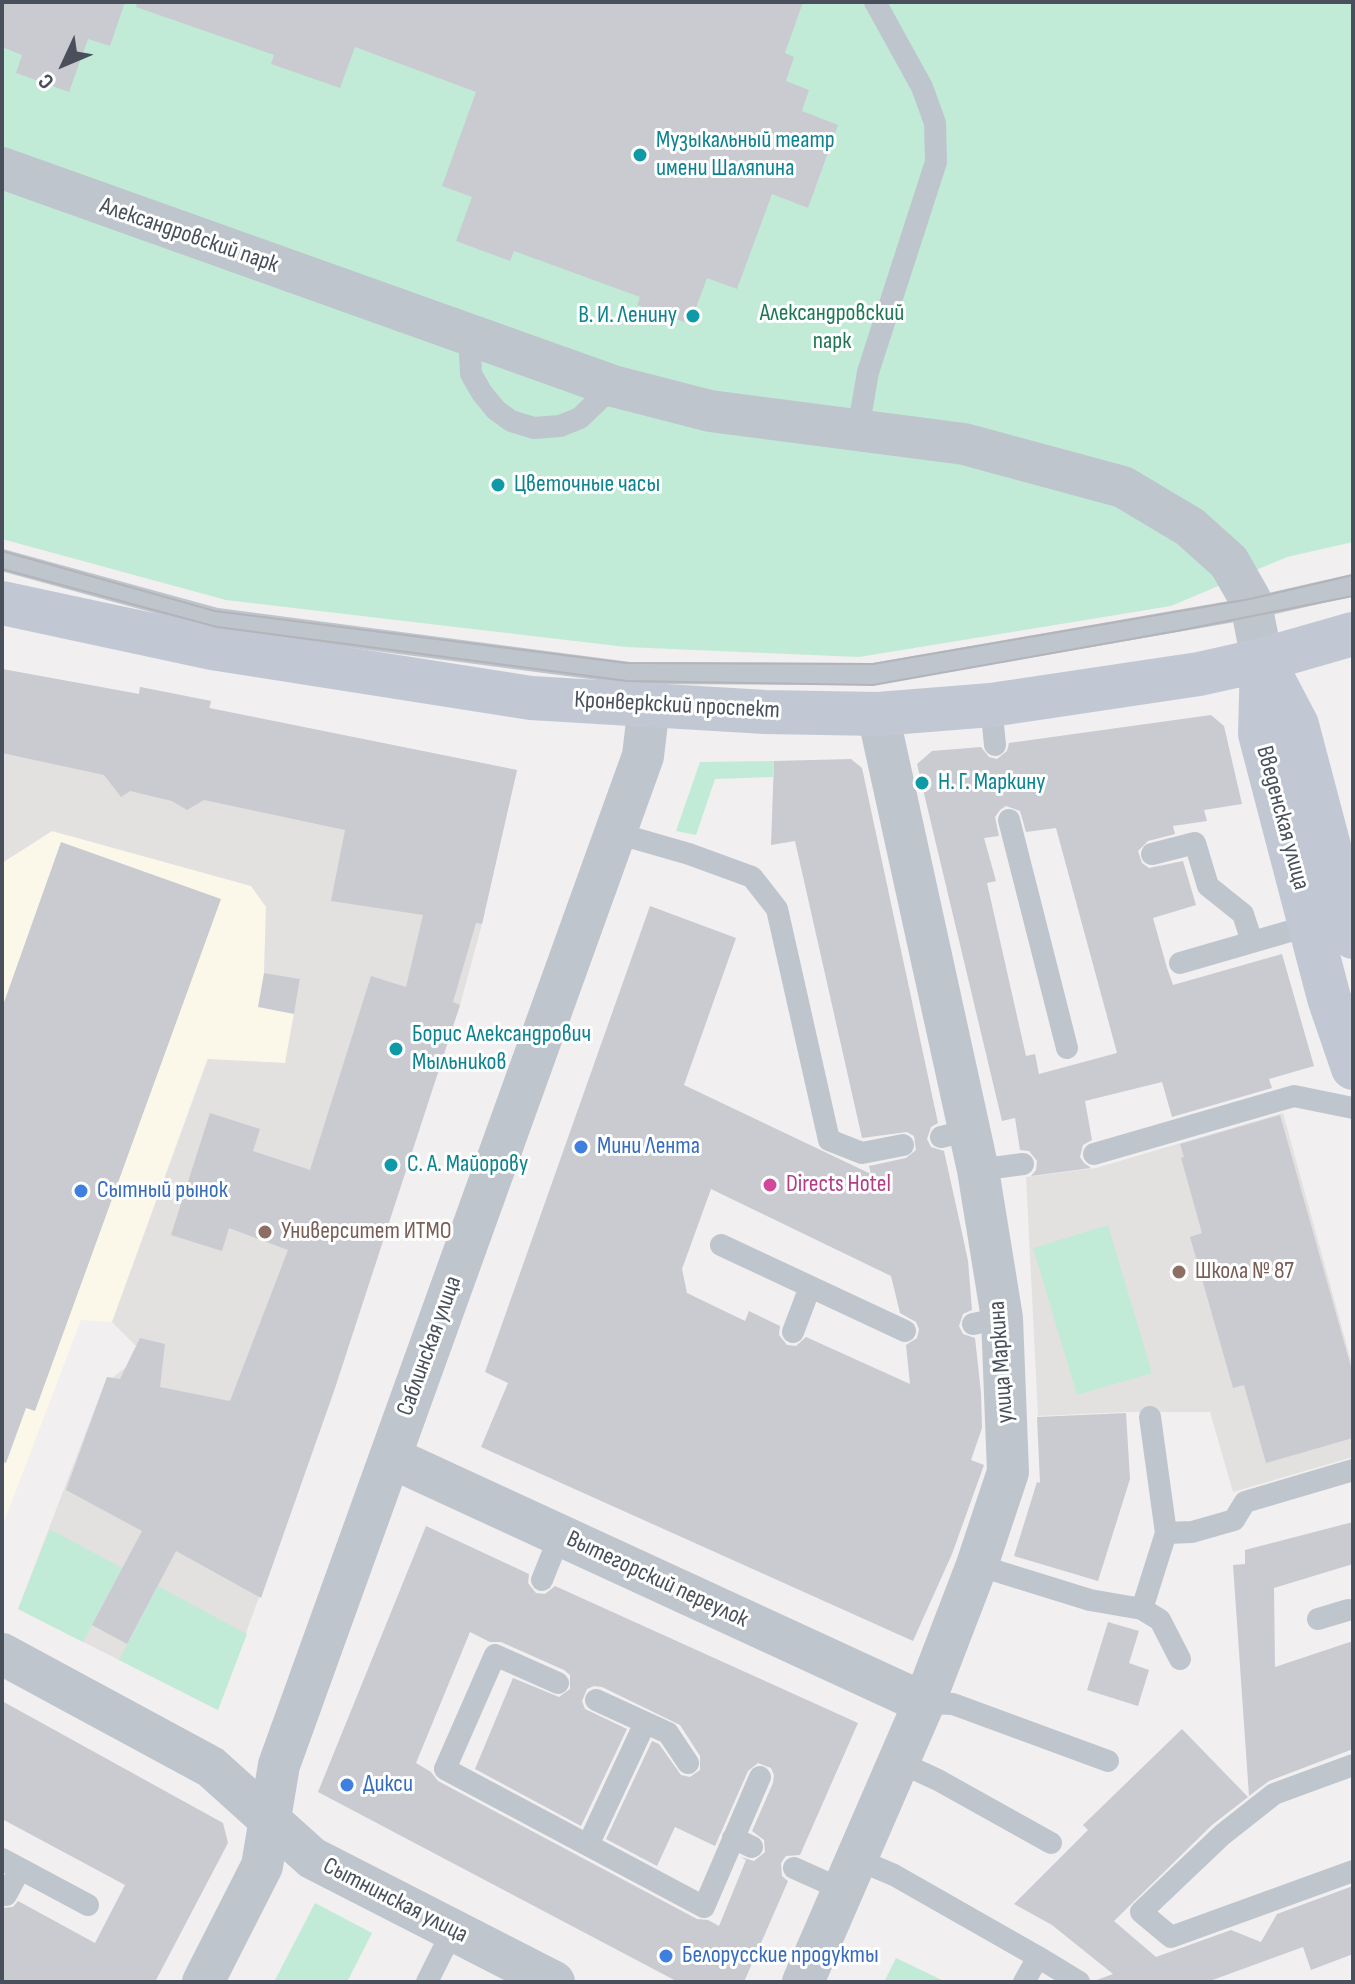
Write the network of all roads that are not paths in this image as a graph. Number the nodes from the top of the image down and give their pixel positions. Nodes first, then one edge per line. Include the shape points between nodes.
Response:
1 (875, 2) edge
2 (2, 168) edge
3 (469, 333) junction
4 (613, 386) junction
5 (858, 430) junction
6 (2, 560) edge
7 (1353, 585) edge
8 (2, 603) edge
9 (1252, 608) junction
10 (1353, 634) edge
11 (1262, 660) junction
12 (649, 705) junction
13 (878, 714) junction
14 (1009, 820) dead end
15 (616, 833) junction
16 (1152, 854) dead end
17 (1311, 925) junction
18 (1353, 937) edge
19 (1252, 942) junction
20 (1180, 963) dead end
21 (1067, 1048) dead end
22 (1353, 1068) edge
23 (1353, 1108) edge
24 (903, 1145) dead end
25 (963, 1146) junction
26 (1094, 1154) dead end
27 (1023, 1164) dead end
28 (721, 1245) dead end
29 (810, 1287) junction
30 (905, 1331) dead end
31 (793, 1332) dead end
32 (1150, 1417) dead end
33 (390, 1457) junction
34 (1353, 1470) edge
35 (1166, 1533) junction
36 (560, 1535) junction
37 (977, 1565) junction
38 (542, 1580) dead end
39 (1142, 1609) junction
40 (1348, 1610) dead end
41 (1318, 1619) dead end
42 (2, 1654) edge
43 (1180, 1659) dead end
44 (558, 1683) dead end
45 (596, 1700) dead end
46 (924, 1703) junction
47 (645, 1723) junction
48 (1108, 1761) dead end
49 (899, 1762) junction
50 (688, 1763) dead end
51 (1353, 1765) edge
52 (760, 1777) dead end
53 (270, 1819) junction
54 (1051, 1843) dead end
55 (588, 1845) junction
56 (11, 1864) edge
57 (794, 1868) dead end
58 (1353, 1871) edge
59 (850, 1875) junction
60 (6, 1895) dead end
61 (88, 1905) dead end
62 (453, 1930) junction
63 (1038, 1957) junction
64 (203, 1982) edge
65 (427, 1982) edge
66 (554, 1982) edge
67 (803, 1982) edge
68 (1024, 1982) edge
69 (1079, 1982) edge

1 - 5 lane via 922,87 935,123 936,162 868,372
2 - 3 street, Александровский парк
3 - 4 street, Александровский парк
3 - 4 lane via 471,374 511,421 534,428 560,426 580,418
4 - 5 street, Александровский парк via 710,411
5 - 9 street, Александровский парк via 964,444 1123,487 1190,527 1229,562
6 - 9 lane via 217,619 629,673 873,674
7 - 9 lane
8 - 12 street, Кронверкский проспект via 212,648 531,698
9 - 11 street, Александровский парк
10 - 11 street, Кронверкский проспект
11 - 13 street, Кронверкский проспект via 993,725
11 - 17 street, Введенская улица via 1260,734
11 - 18 street, Введенская улица via 1297,725
12 - 13 street, Кронверкский проспект
12 - 15 street, Саблинская улица via 643,756
13 - 25 street, улица Маркина
14 - 21 lane
15 - 24 lane via 752,877 777,909 829,1140 862,1153
15 - 33 street, Саблинская улица
16 - 19 lane via 1195,843 1208,886 1243,914
17 - 19 lane
17 - 22 street, Введенская улица
19 - 20 lane
23 - 26 lane via 1294,1096
25 - 27 lane
25 - 37 street, улица Маркина via 1008,1472
28 - 29 lane
29 - 30 lane
29 - 31 lane
32 - 35 lane
33 - 36 street, Вытегорский переулок
33 - 53 street, Саблинская улица via 279,1765
34 - 35 lane via 1245,1502 1234,1520
35 - 39 lane
36 - 38 lane
36 - 46 street, Вытегорский переулок
37 - 39 lane via 1090,1600
37 - 46 street, улица Маркина
39 - 43 lane via 1160,1620
40 - 41 lane
42 - 53 street, Сытнинская улица via 211,1767
44 - 55 lane via 511,1657 495,1655 445,1769
45 - 47 lane
46 - 48 lane via 953,1704
46 - 49 street, улица Маркина
47 - 50 lane via 668,1733
47 - 55 lane
49 - 54 lane
49 - 59 street, улица Маркина
51 - 58 lane via 1274,1794 1141,1912 1171,1937
52 - 55 lane via 742,1842 704,1907
53 - 62 street, Сытнинская улица via 312,1858
53 - 64 street, Саблинская улица via 262,1866
56 - 60 lane
56 - 61 lane
57 - 59 lane
59 - 63 lane via 894,1875
59 - 67 street, улица Маркина
62 - 65 lane
62 - 66 street, Сытнинская улица
63 - 68 lane
63 - 69 lane

